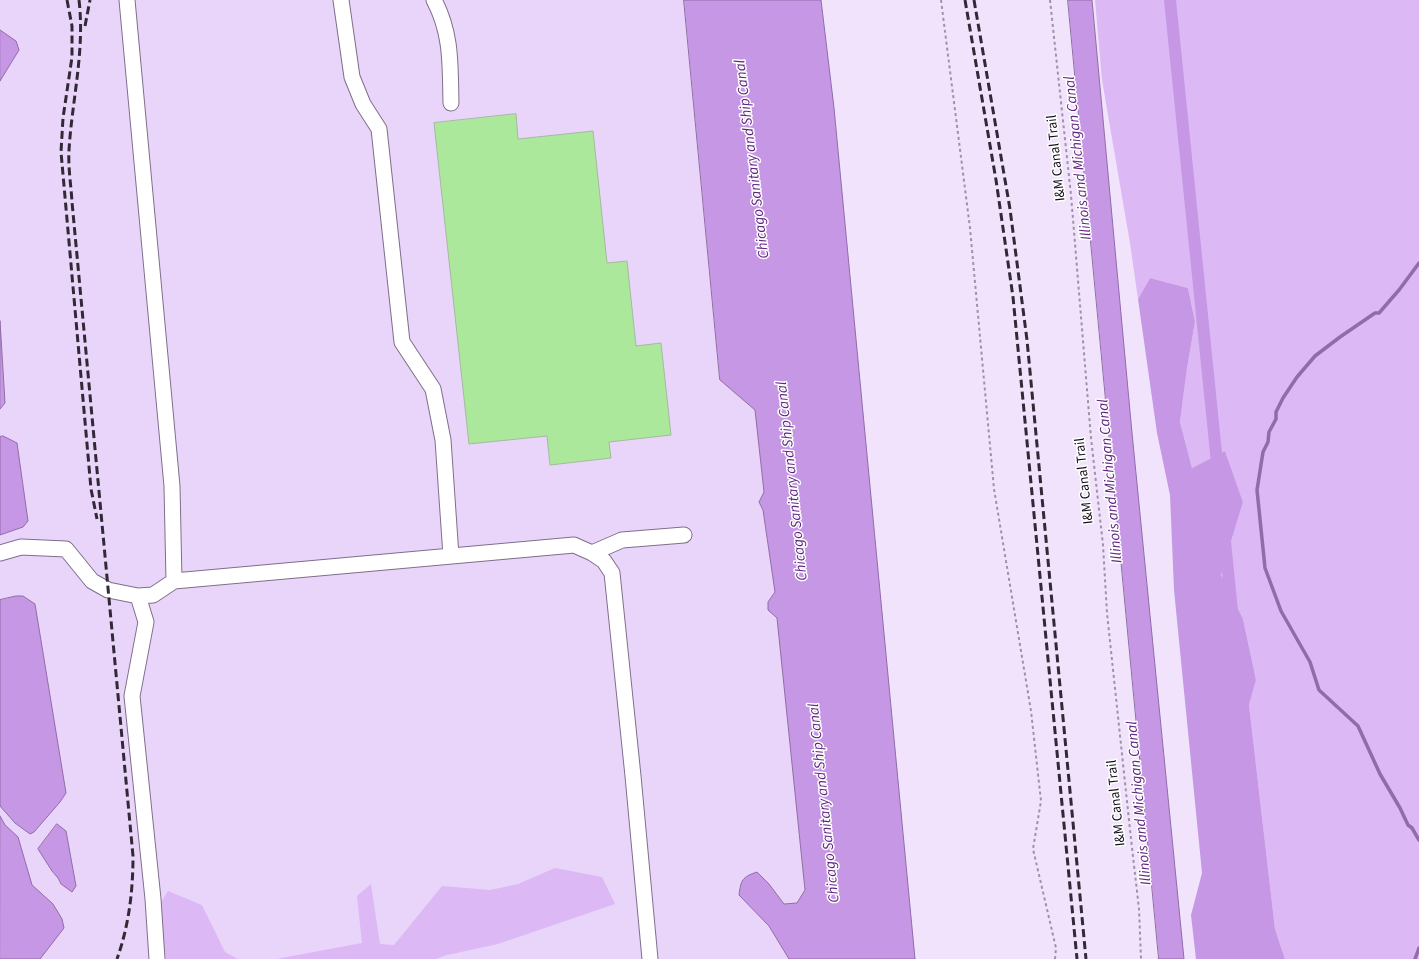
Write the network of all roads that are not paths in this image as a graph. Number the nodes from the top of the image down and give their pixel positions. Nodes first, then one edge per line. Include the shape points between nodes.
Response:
1 (127, 0) edge
2 (341, 0) edge
3 (434, 0) edge
4 (451, 103) dead end
5 (684, 535) dead end
6 (592, 553) junction
7 (0, 554) edge
8 (451, 556) junction
9 (174, 581) junction
10 (138, 596) junction
11 (157, 959) edge
12 (650, 959) edge

1 - 9 lane via 172,486
2 - 8 lane via 352,77 363,104 379,129 402,342 433,389 443,440
3 - 4 lane via 442,15 450,46
5 - 6 lane via 622,540
6 - 8 lane via 574,546
6 - 12 lane via 604,561 612,573
7 - 10 lane via 21,547 66,549 92,581 108,590
8 - 9 lane
9 - 10 lane via 153,595
10 - 11 lane via 146,622 132,696

